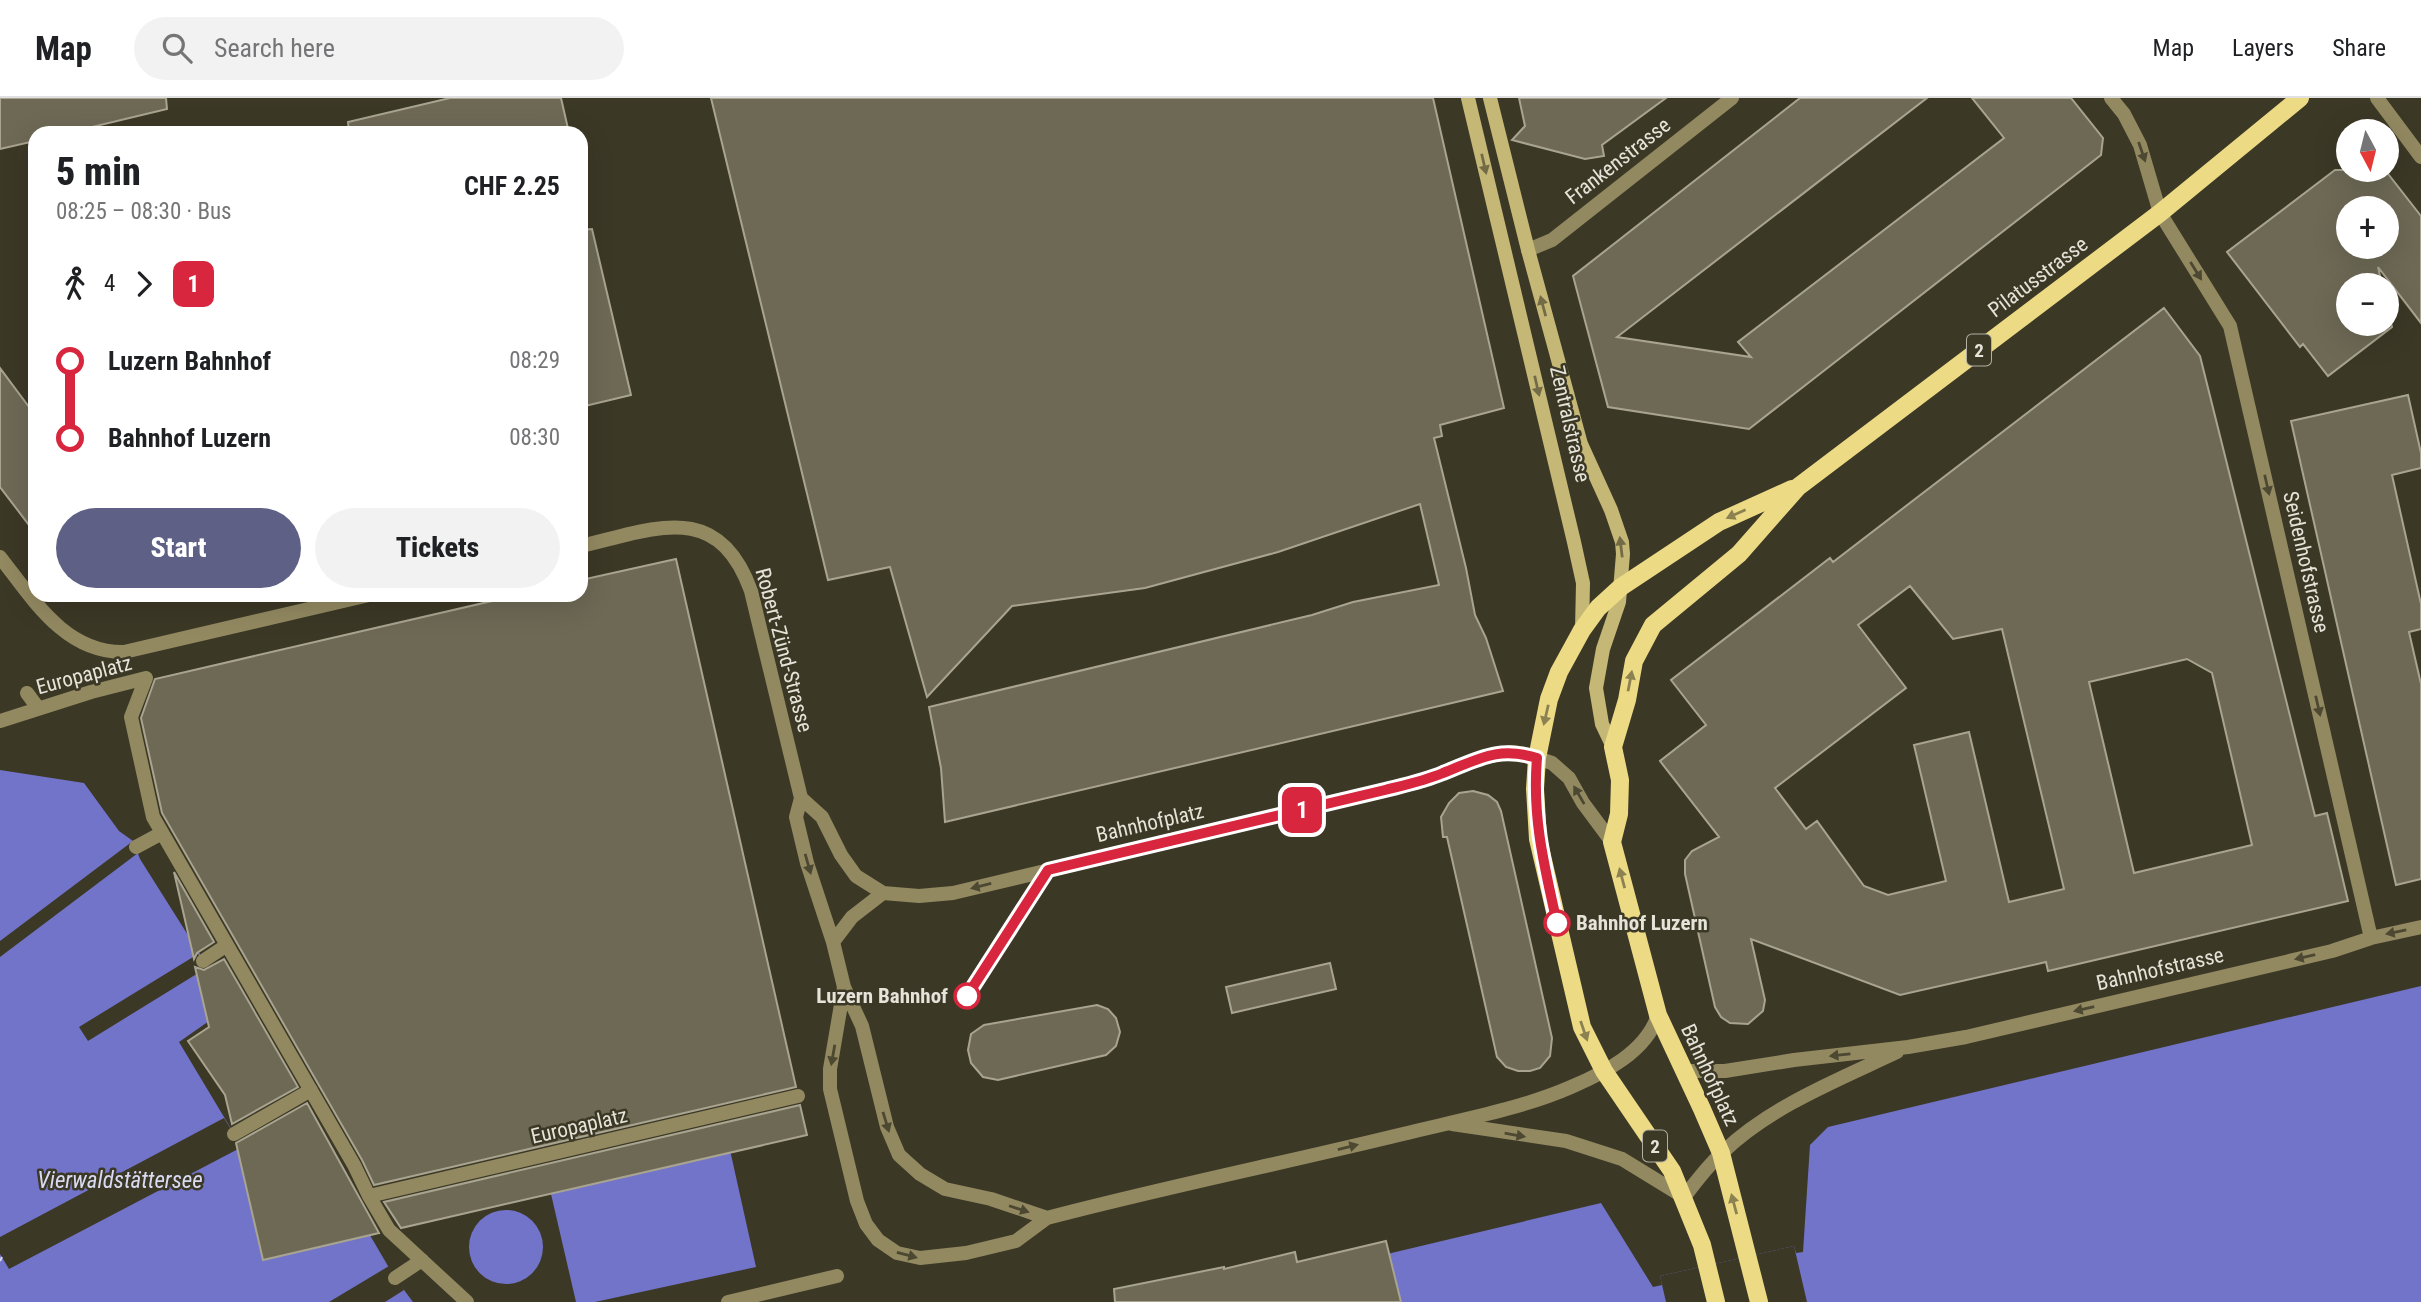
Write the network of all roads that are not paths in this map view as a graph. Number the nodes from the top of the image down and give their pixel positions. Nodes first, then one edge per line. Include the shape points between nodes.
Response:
1 (1468, 98) edge
2 (1490, 98) edge
3 (1732, 98) edge
4 (2111, 98) edge
5 (2300, 98) edge
6 (2376, 98) edge
7 (2421, 157) edge
8 (2160, 213) junction
9 (1528, 250) junction
10 (1798, 486) junction
11 (588, 544) edge
12 (0, 557) edge
13 (1621, 587) junction
14 (28, 592) edge
15 (36, 602) edge
16 (339, 602) edge
17 (1582, 630) junction
18 (27, 694) dead end
19 (38, 708) junction
20 (0, 721) edge
21 (1613, 747) junction
22 (1537, 758) junction
23 (801, 798) junction
24 (162, 833) junction
25 (1612, 842) junction
26 (136, 847) dead end
27 (883, 893) junction
28 (2421, 927) edge
29 (2371, 938) junction
30 (833, 942) junction
31 (227, 945) junction
32 (203, 961) dead end
33 (844, 988) junction
34 (1658, 1015) junction
35 (1908, 1047) junction
36 (1604, 1071) junction
37 (1685, 1071) junction
38 (311, 1090) junction
39 (798, 1096) dead end
40 (1447, 1123) junction
41 (234, 1134) dead end
42 (1721, 1153) junction
43 (369, 1196) junction
44 (1684, 1197) junction
45 (1047, 1218) junction
46 (422, 1260) junction
47 (837, 1276) dead end
48 (395, 1278) dead end
49 (467, 1302) edge
50 (728, 1302) edge
51 (1717, 1302) edge
52 (1759, 1302) edge

1 -> 17 main road, Zentralstrasse via 1583,583
2 - 9 main road, Zentralstrasse
3 - 9 street, Frankenstrasse via 1552,240
4 -> 8 street, Seidenhofstrasse via 2140,145
5 - 8 main road, Pilatusstrasse / 2
6 - 7 street
8 - 10 main road, Pilatusstrasse / 2
8 -> 29 street, Seidenhofstrasse via 2230,326
13 -> 9 main road, Zentralstrasse via 1622,542 1581,444
10 -> 13 main road, Pilatusstrasse / 2 via 1719,522
21 -> 10 main road, Pilatusstrasse / 2 via 1634,660 1653,625 1739,554
11 - 23 street, Robert-Zünd-Strasse via 678,526 700,531 723,544 744,571 751,591
12 - 14 street
13 - 17 main road, Pilatusstrasse / 2
13 - 21 main road, Zentralstrasse via 1596,688 1602,724
15 - 16 street via 75,640 109,652
17 -> 22 main road, Zentralstrasse / 2 via 1549,699
18 - 19 street
19 - 20 street, Europaplatz
19 - 24 street, Europaplatz via 146,678 131,717 153,817
21 - 25 main road, Bahnhofplatz / 2 via 1620,780
25 -> 22 street, Bahnhofplatz via 1569,778
22 -> 27 street, Bahnhofplatz via 1511,752 1487,756 1398,787 953,893
22 -> 36 main road, 2 via 1541,854 1582,1027
23 - 27 street via 822,817 856,876
23 -> 30 street, Robert-Zünd-Strasse via 796,817
24 - 26 street
24 - 31 street, Europaplatz
34 -> 25 main road, Bahnhofplatz / 2
27 - 30 street via 852,917
28 -> 29 street, Bahnhofstrasse
29 -> 35 street, Bahnhofstrasse via 2332,951
30 - 33 street, Bahnhofplatz
31 - 32 street
31 - 38 street, Europaplatz
33 -> 45 street, Bahnhofplatz via 862,1026 887,1127 899,1156 946,1189
33 -> 45 street, Bahnhofplatz via 830,1089 856,1201 878,1240 897,1253 920,1258 966,1253 1016,1241
34 - 36 street, Bahnhofplatz via 1648,1037
34 - 37 main road, Bahnhofplatz / 2
35 -> 37 street, Bahnhofstrasse via 1725,1071
35 - 42 street, Bahnhofstrasse via 1810,1094
36 - 40 street, Bahnhofplatz via 1549,1096
36 - 44 main road, 2 via 1672,1171
37 - 42 main road, Bahnhofplatz / 2
38 - 41 street
38 - 43 street, Europaplatz
39 - 43 street, Europaplatz
40 -> 44 street, Bahnhofplatz via 1566,1142 1622,1159
45 -> 40 street, Bahnhofplatz
42 - 44 street, Bahnhofplatz
52 -> 42 main road, Bahnhofplatz / 2
43 - 46 street, Europaplatz via 389,1230
44 - 51 main road, 2
46 - 48 street
46 - 49 street, Europaplatz
47 - 50 street

